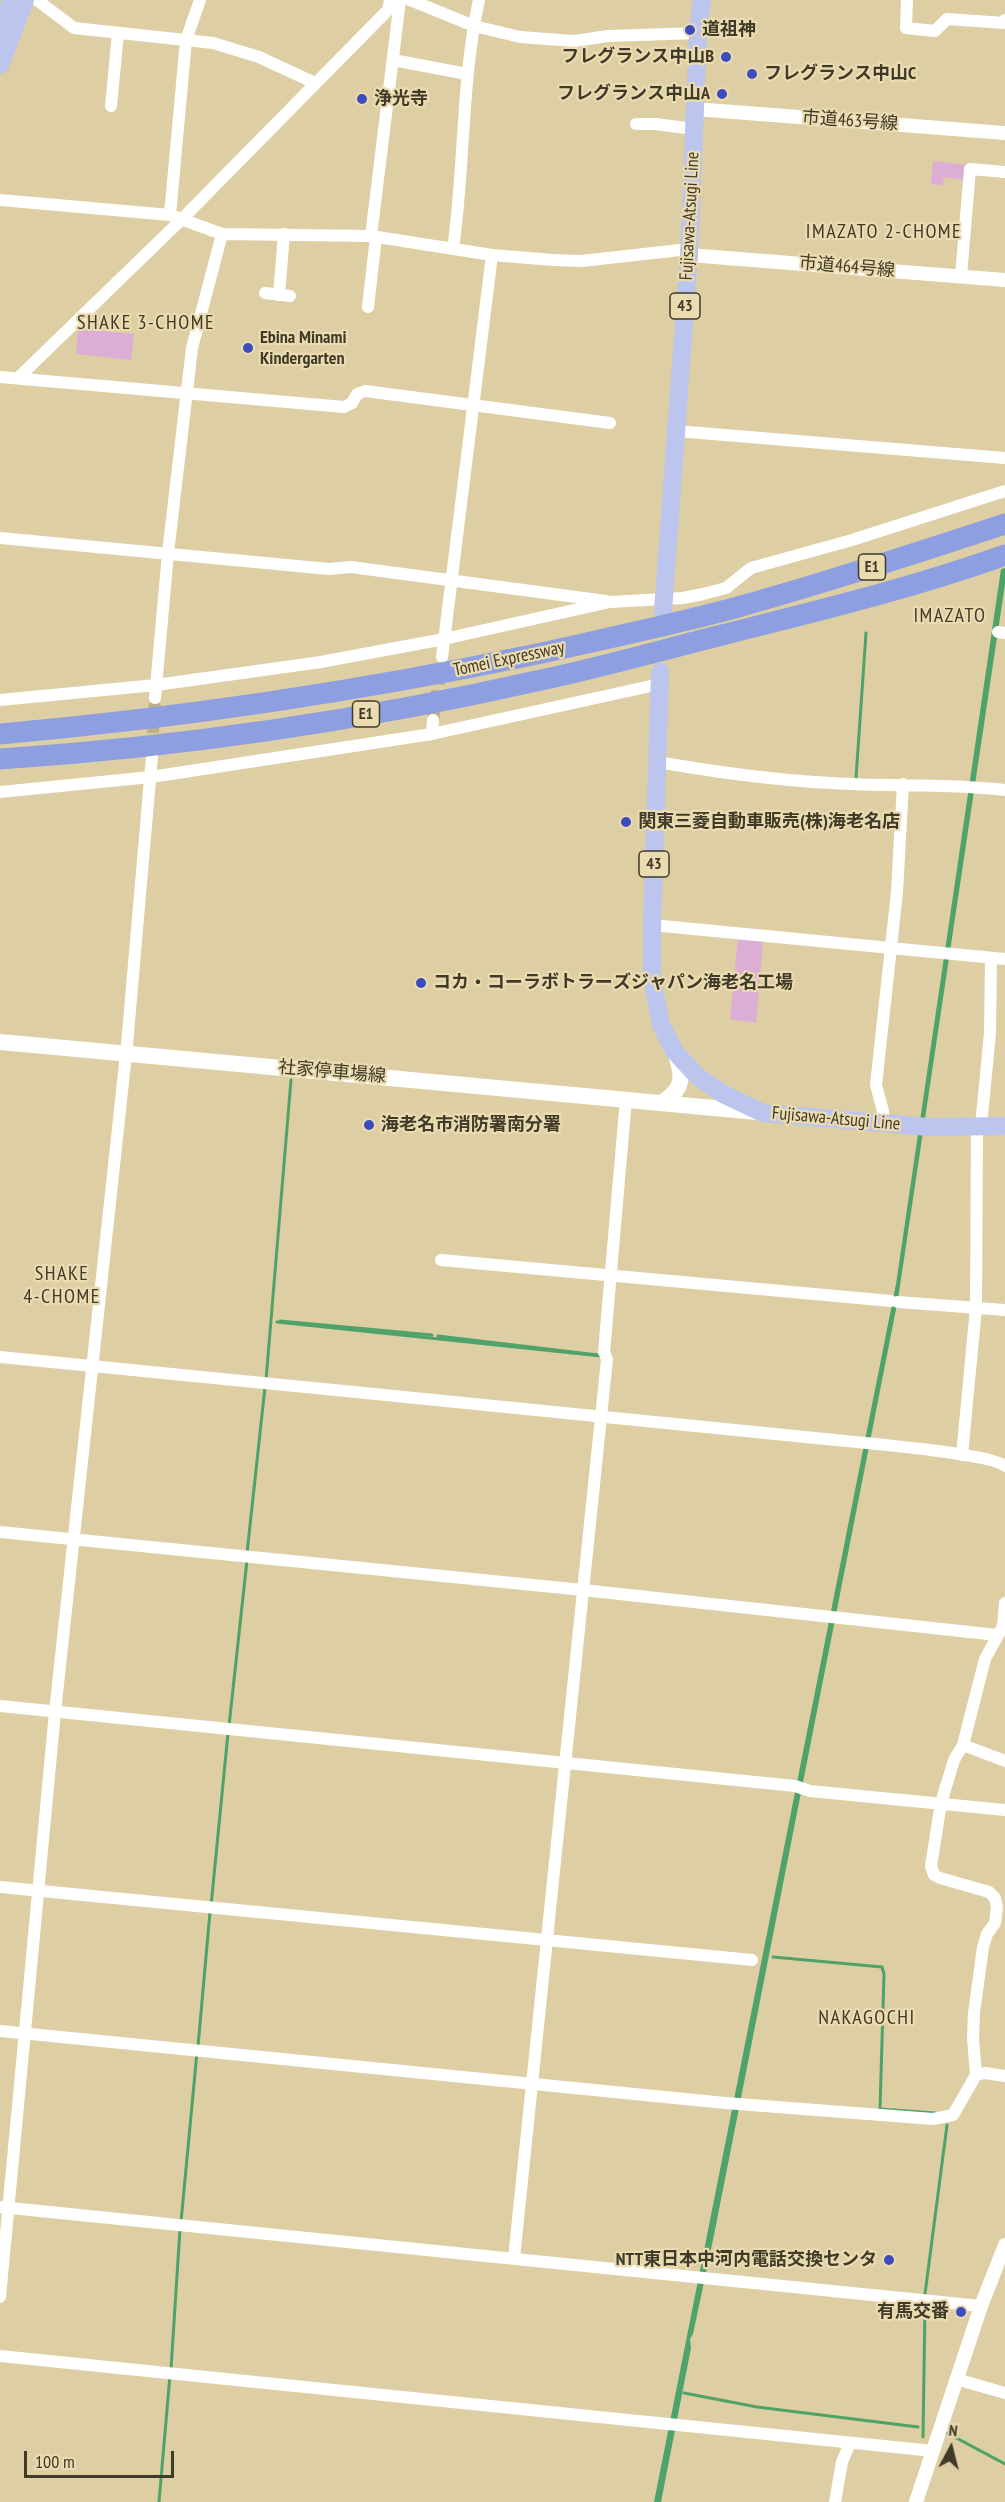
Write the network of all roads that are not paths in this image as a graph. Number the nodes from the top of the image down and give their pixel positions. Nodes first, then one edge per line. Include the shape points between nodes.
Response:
1 (12, 0) edge
2 (25, 0) edge
3 (37, 0) edge
4 (200, 0) edge
5 (390, 0) edge
6 (400, 0) edge
7 (410, 0) edge
8 (479, 0) edge
9 (702, 0) edge
10 (907, 0) edge
11 (1005, 20) edge
12 (474, 26) junction
13 (118, 33) junction
14 (698, 33) junction
15 (3, 36) edge
16 (186, 40) junction
17 (393, 60) junction
18 (0, 65) edge
19 (467, 74) junction
20 (315, 83) junction
21 (111, 106) dead end
22 (695, 109) junction
23 (636, 124) dead end
24 (694, 129) junction
25 (1005, 133) edge
26 (1005, 172) edge
27 (0, 201) edge
28 (176, 218) junction
29 (222, 234) junction
30 (284, 234) junction
31 (373, 236) junction
32 (453, 249) junction
33 (689, 252) junction
34 (492, 255) junction
35 (961, 276) junction
36 (1005, 280) edge
37 (265, 293) dead end
38 (368, 307) dead end
39 (0, 377) edge
40 (18, 378) junction
41 (187, 393) junction
42 (473, 405) junction
43 (610, 423) dead end
44 (676, 431) junction
45 (1005, 458) edge
46 (1005, 491) edge
47 (1005, 524) edge
48 (0, 538) edge
49 (168, 554) junction
50 (1005, 555) edge
51 (451, 581) junction
52 (610, 602) junction
53 (665, 611) junction
54 (444, 639) junction
55 (442, 657) tunnel mouth
56 (660, 678) joint
57 (156, 692) junction
58 (0, 700) edge
59 (276, 701) junction
60 (0, 720) edge
61 (433, 720) tunnel mouth
62 (0, 734) edge
63 (432, 734) junction
64 (152, 756) tunnel mouth
65 (0, 761) edge
66 (658, 762) junction
67 (151, 777) junction
68 (903, 784) junction
69 (1005, 790) edge
70 (0, 792) edge
71 (652, 925) junction
72 (892, 948) junction
73 (991, 958) junction
74 (1005, 959) edge
75 (0, 1042) edge
76 (675, 1052) junction
77 (126, 1053) junction
78 (698, 1076) junction
79 (626, 1099) junction
80 (663, 1102) junction
81 (690, 1105) junction
82 (764, 1113) junction
83 (883, 1123) junction
84 (979, 1126) junction
85 (1005, 1126) edge
86 (441, 1260) dead end
87 (611, 1275) junction
88 (976, 1308) junction
89 (1005, 1310) edge
90 (0, 1357) edge
91 (94, 1366) junction
92 (600, 1415) junction
93 (962, 1455) junction
94 (1005, 1466) edge
95 (0, 1532) edge
96 (75, 1540) junction
97 (583, 1590) junction
98 (1005, 1603) edge
99 (1002, 1629) edge
100 (0, 1706) edge
101 (55, 1712) junction
102 (963, 1745) junction
103 (1005, 1761) edge
104 (566, 1763) junction
105 (941, 1803) junction
106 (1005, 1810) edge
107 (0, 1887) edge
108 (39, 1892) junction
109 (1000, 1924) edge
110 (548, 1942) junction
111 (752, 1960) dead end
112 (0, 2031) edge
113 (26, 2034) junction
114 (976, 2075) junction
115 (1005, 2076) edge
116 (532, 2085) junction
117 (4, 2207) edge
118 (1005, 2247) edge
119 (514, 2258) junction
120 (0, 2297) edge
121 (981, 2306) junction
122 (0, 2356) edge
123 (956, 2379) junction
124 (1005, 2393) edge
125 (850, 2443) junction
126 (933, 2451) junction
127 (835, 2502) edge
128 (916, 2502) edge

1 - 15 main road
2 - 15 main road
3 - 13 street via 74,28
4 - 16 street
5 - 20 street via 388,10
6 - 17 street
7 - 12 street
8 - 12 street
9 - 14 main road, Fujisawa-Atsugi Line / 43
10 - 11 street via 906,28 935,31 947,19
12 - 14 street via 520,37 567,41
12 - 19 street
13 - 16 street
13 - 21 street
14 - 22 main road, Fujisawa-Atsugi Line / 43
15 - 18 main road
16 - 20 street via 237,48
16 - 28 street
17 - 19 street
17 - 31 street
19 - 32 street
20 - 28 street
22 - 24 main road, Fujisawa-Atsugi Line / 43
22 - 25 street, 市道463号線
23 - 24 street
24 - 33 main road, Fujisawa-Atsugi Line / 43
26 - 35 street via 970,169
27 - 28 street
28 - 29 street
28 - 40 street
29 - 30 street
29 - 41 street via 192,348
30 - 31 street
30 - 37 street via 284,295
31 - 32 street
31 - 38 street
32 - 34 street
33 - 34 street via 581,261
33 - 35 street, 市道464号線
33 - 44 main road, Fujisawa-Atsugi Line / 43
34 - 42 street
35 - 36 street, 市道464号線
39 - 40 street
40 - 41 street
41 - 42 street via 344,407 361,391
41 - 49 street
42 - 43 street
42 - 51 street
44 - 45 street
44 - 53 main road, Fujisawa-Atsugi Line / 43
46 - 53 street via 751,568 726,588 687,598
47 - 53 highway, Tomei Expressway / E1 via 737,607
48 - 49 street
49 - 51 street via 329,569 351,567
49 - 57 street
50 - 65 highway, Tomei Expressway / E1 via 839,606 541,680 216,737
51 - 52 street
51 - 54 street
52 - 53 street
52 - 54 street
53 - 59 highway, Tomei Expressway / E1 via 455,671
54 - 55 street
54 - 57 street
56 - 63 street
56 - 66 main road, Fujisawa-Atsugi Line / 43
57 - 58 street
59 - 60 highway
59 - 62 highway, Tomei Expressway / E1 via 176,716
61 - 63 street
63 - 67 street
64 - 67 street
66 - 68 street via 809,782
66 - 71 main road, Fujisawa-Atsugi Line / 43
67 - 70 street
67 - 77 street
68 - 69 street
68 - 72 street
71 - 72 street
71 - 76 main road, Fujisawa-Atsugi Line / 43 via 656,1005
72 - 73 street
72 - 83 street via 876,1085
73 - 74 street
73 - 84 street via 990,1033
75 - 77 main road, 社家停車場線
76 - 78 main road, Fujisawa-Atsugi Line / 43
76 - 80 main road via 681,1082 677,1092
77 - 79 main road, 社家停車場線
77 - 91 street
78 - 81 main road via 702,1093
78 - 82 main road, Fujisawa-Atsugi Line / 43 via 732,1099
79 - 80 main road, 社家停車場線
79 - 87 street
80 - 81 main road, 社家停車場線
81 - 82 main road, 社家停車場線
82 - 83 main road, Fujisawa-Atsugi Line / 43
83 - 84 main road, Fujisawa-Atsugi Line / 43
84 - 85 main road, Fujisawa-Atsugi Line / 43
84 - 88 street
86 - 87 street
87 - 88 street
87 - 92 street
88 - 89 street
88 - 93 street
90 - 91 street
91 - 92 street
91 - 96 street
92 - 93 street
92 - 97 street
93 - 94 street via 994,1460
95 - 96 street
96 - 97 street
96 - 101 street
97 - 99 street via 831,1617
97 - 104 street
98 - 99 street
99 - 102 street via 985,1659
100 - 101 street
101 - 104 street
101 - 108 street
102 - 103 street
102 - 105 street via 954,1760
104 - 105 street
104 - 110 street
105 - 106 street
105 - 109 street via 934,1875 989,1892 996,1902
107 - 108 street
108 - 110 street
108 - 113 street
109 - 114 street via 987,1934 978,1986 973,2038
110 - 111 street
110 - 116 street
112 - 113 street
113 - 116 street
113 - 117 street
114 - 115 street
114 - 116 street via 958,2109 943,2118
116 - 119 street
117 - 119 street
117 - 120 street
118 - 121 street
119 - 121 street
121 - 123 street
122 - 125 street
123 - 124 street
123 - 126 street
125 - 126 street
125 - 127 street via 842,2462
126 - 128 street

